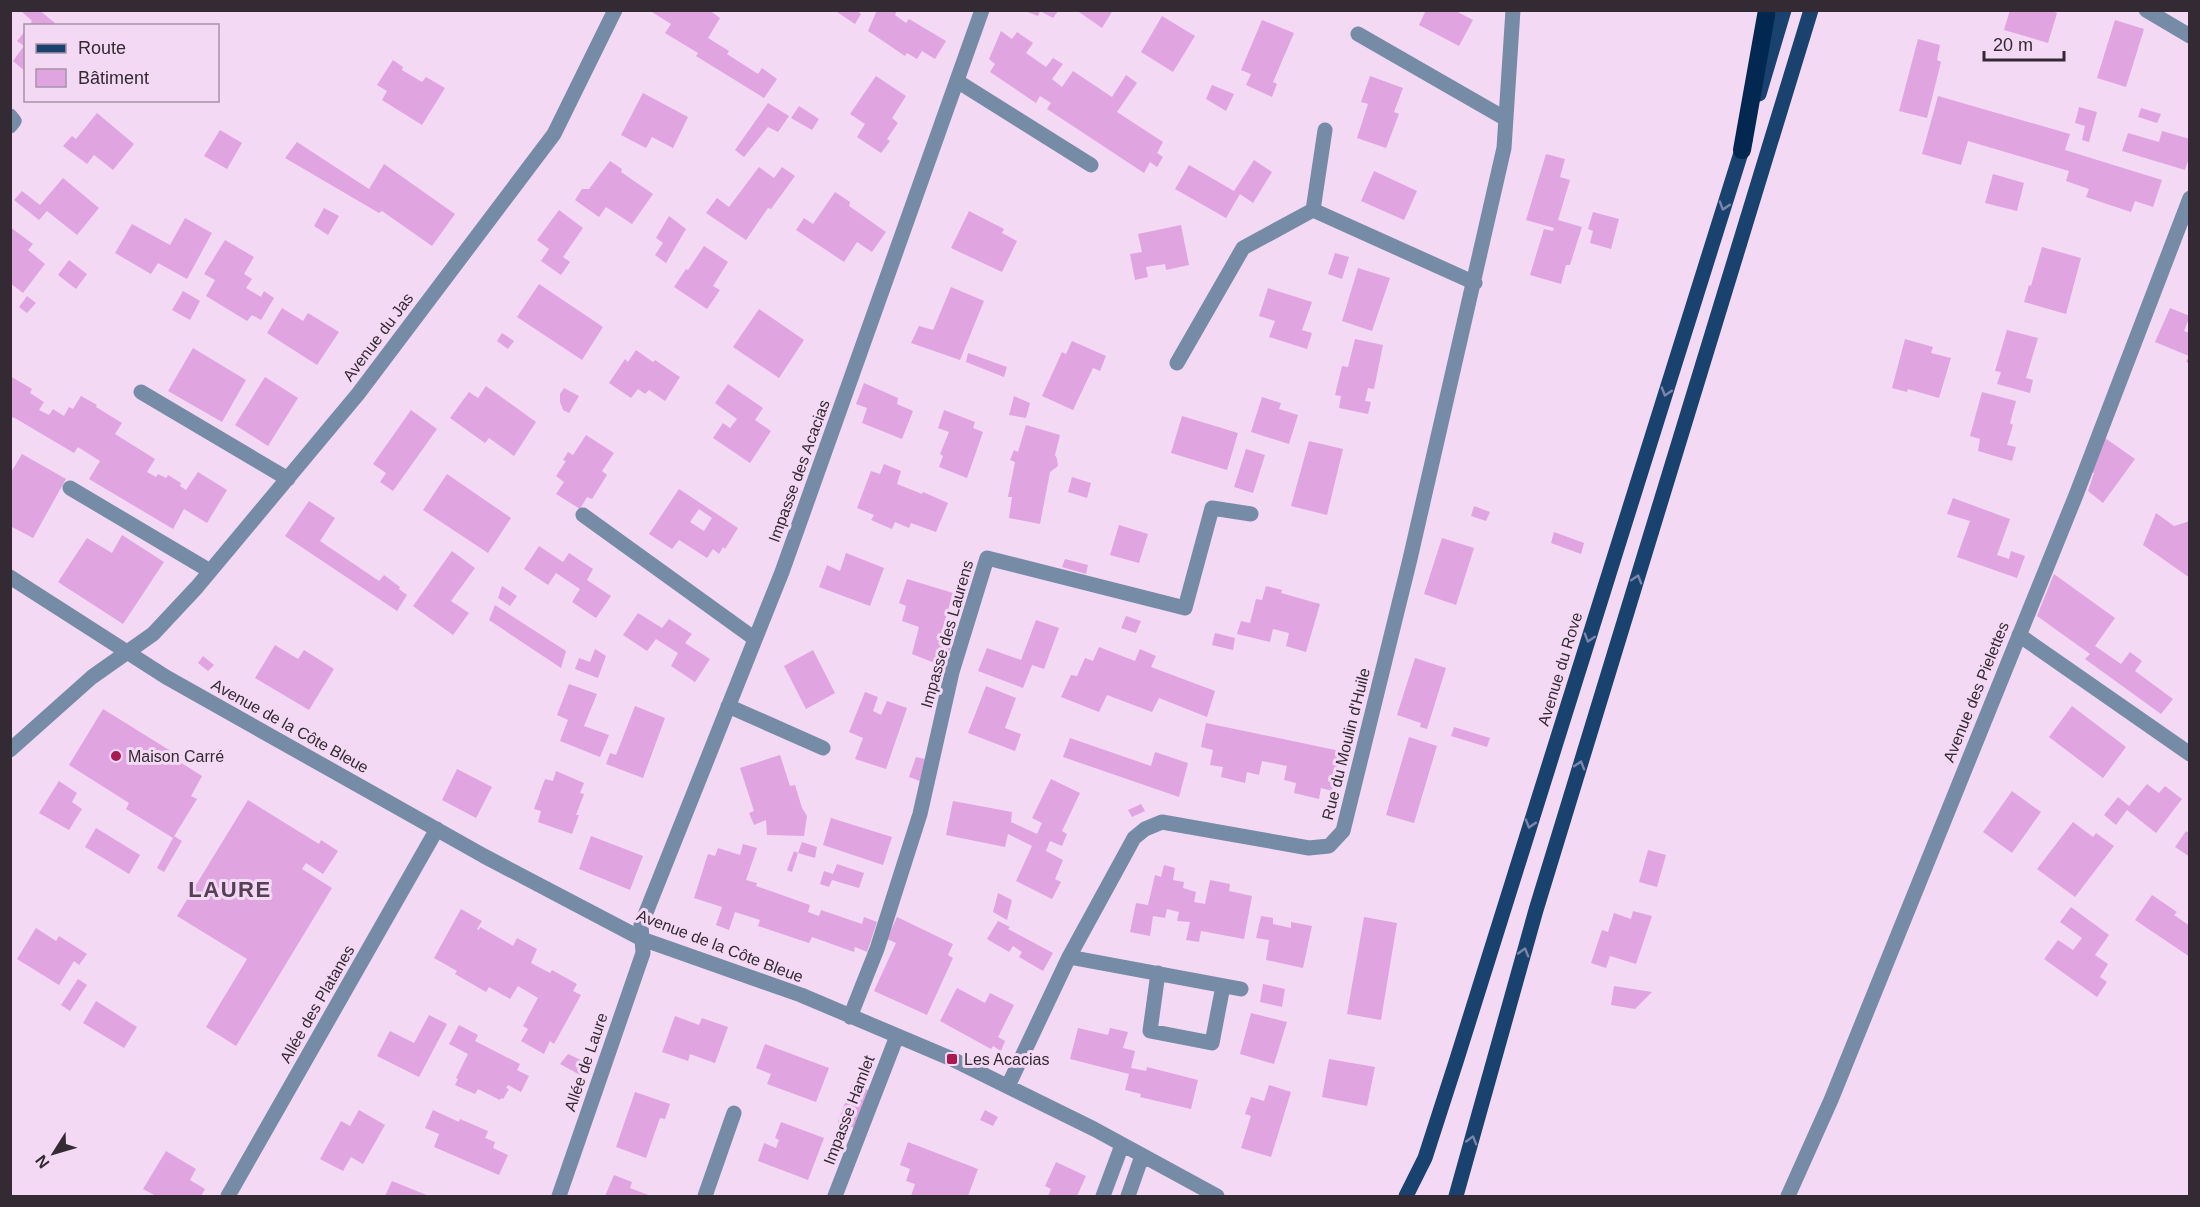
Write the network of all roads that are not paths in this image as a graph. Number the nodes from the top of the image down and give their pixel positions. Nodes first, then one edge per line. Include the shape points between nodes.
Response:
1 (615, 10) edge
2 (982, 10) edge
3 (1513, 10) edge
4 (1767, 10) edge
5 (1784, 10) edge
6 (1811, 10) edge
7 (2146, 10) edge
8 (1358, 34) dead end
9 (2190, 36) edge
10 (957, 81) junction
11 (10, 116) edge
12 (1506, 119) junction
13 (10, 126) edge
14 (1325, 130) dead end
15 (1742, 150) junction
16 (1090, 165) dead end
17 (2190, 198) edge
18 (1312, 210) junction
19 (1475, 283) junction
20 (1177, 363) dead end
21 (141, 392) dead end
22 (288, 479) junction
23 (70, 488) dead end
24 (1251, 514) dead end
25 (583, 515) dead end
26 (210, 571) junction
27 (10, 577) edge
28 (2019, 635) junction
29 (755, 639) junction
30 (127, 653) junction
31 (728, 706) junction
32 (824, 748) dead end
33 (10, 750) edge
34 (2190, 754) edge
35 (437, 829) junction
36 (642, 939) junction
37 (1069, 957) junction
38 (1158, 973) junction
39 (1223, 986) junction
40 (1241, 989) dead end
41 (850, 1017) junction
42 (897, 1036) junction
43 (1008, 1086) junction
44 (734, 1113) dead end
45 (1122, 1145) junction
46 (1142, 1156) junction
47 (228, 1197) edge
48 (559, 1197) edge
49 (705, 1197) edge
50 (835, 1197) edge
51 (1103, 1197) edge
52 (1128, 1197) edge
53 (1216, 1197) edge
54 (1406, 1197) edge
55 (1456, 1197) edge
56 (1788, 1197) edge

1 - 22 street, Avenue du Jas via 554,134 358,394
2 - 10 street, Impasse des Acacias
3 - 12 street, Rue du Moulin d'Huile
4 - 15 highway
5 - 15 main road, Avenue du Rove
55 -> 6 main road via 1536,910
7 - 9 street
8 - 12 street
10 - 16 street
10 - 29 street, Impasse des Acacias
11 - 13 street via 14,121
12 - 19 street, Rue du Moulin d'Huile via 1504,148
14 - 18 street
15 -> 54 main road, Avenue du Rove via 1456,1062 1425,1158
17 - 28 street, Avenue des Pielettes
18 - 19 street
18 - 20 street via 1243,248
19 - 37 street, Rue du Moulin d'Huile via 1343,831 1329,846 1309,848 1162,822 1134,838
21 - 22 street
22 - 26 street, Avenue du Jas
23 - 26 street
24 - 41 street, Impasse des Laurens via 1212,508 1185,608 987,558 952,672 920,814 877,949
25 - 29 street
26 - 30 street, Avenue du Jas via 153,634
27 - 30 street, Avenue de la Côte Bleue
28 - 34 street
28 - 56 street, Avenue des Pielettes
29 - 31 street, Impasse des Acacias
30 - 33 street, Avenue du Jas via 92,677
30 - 35 street, Avenue de la Côte Bleue
31 - 32 street
31 - 36 street, Impasse des Acacias via 640,925
35 - 36 street, Avenue de la Côte Bleue
35 - 47 street, Allée des Platanes
36 - 41 street, Avenue de la Côte Bleue via 801,995
36 - 48 street, Allée de Laure via 643,953
37 - 38 street
37 - 43 street, Rue du Moulin d'Huile
38 - 39 street
38 - 39 street via 1150,1031 1212,1043
39 - 40 street
41 - 42 street, Avenue de la Côte Bleue
42 - 43 street, Avenue de la Côte Bleue
42 - 50 street, Impasse Hamlet
43 - 45 street, Avenue de la Côte Bleue
44 - 49 street
45 - 46 street, Avenue de la Côte Bleue
45 - 51 street
46 - 52 street
46 - 53 street, Avenue de la Côte Bleue

